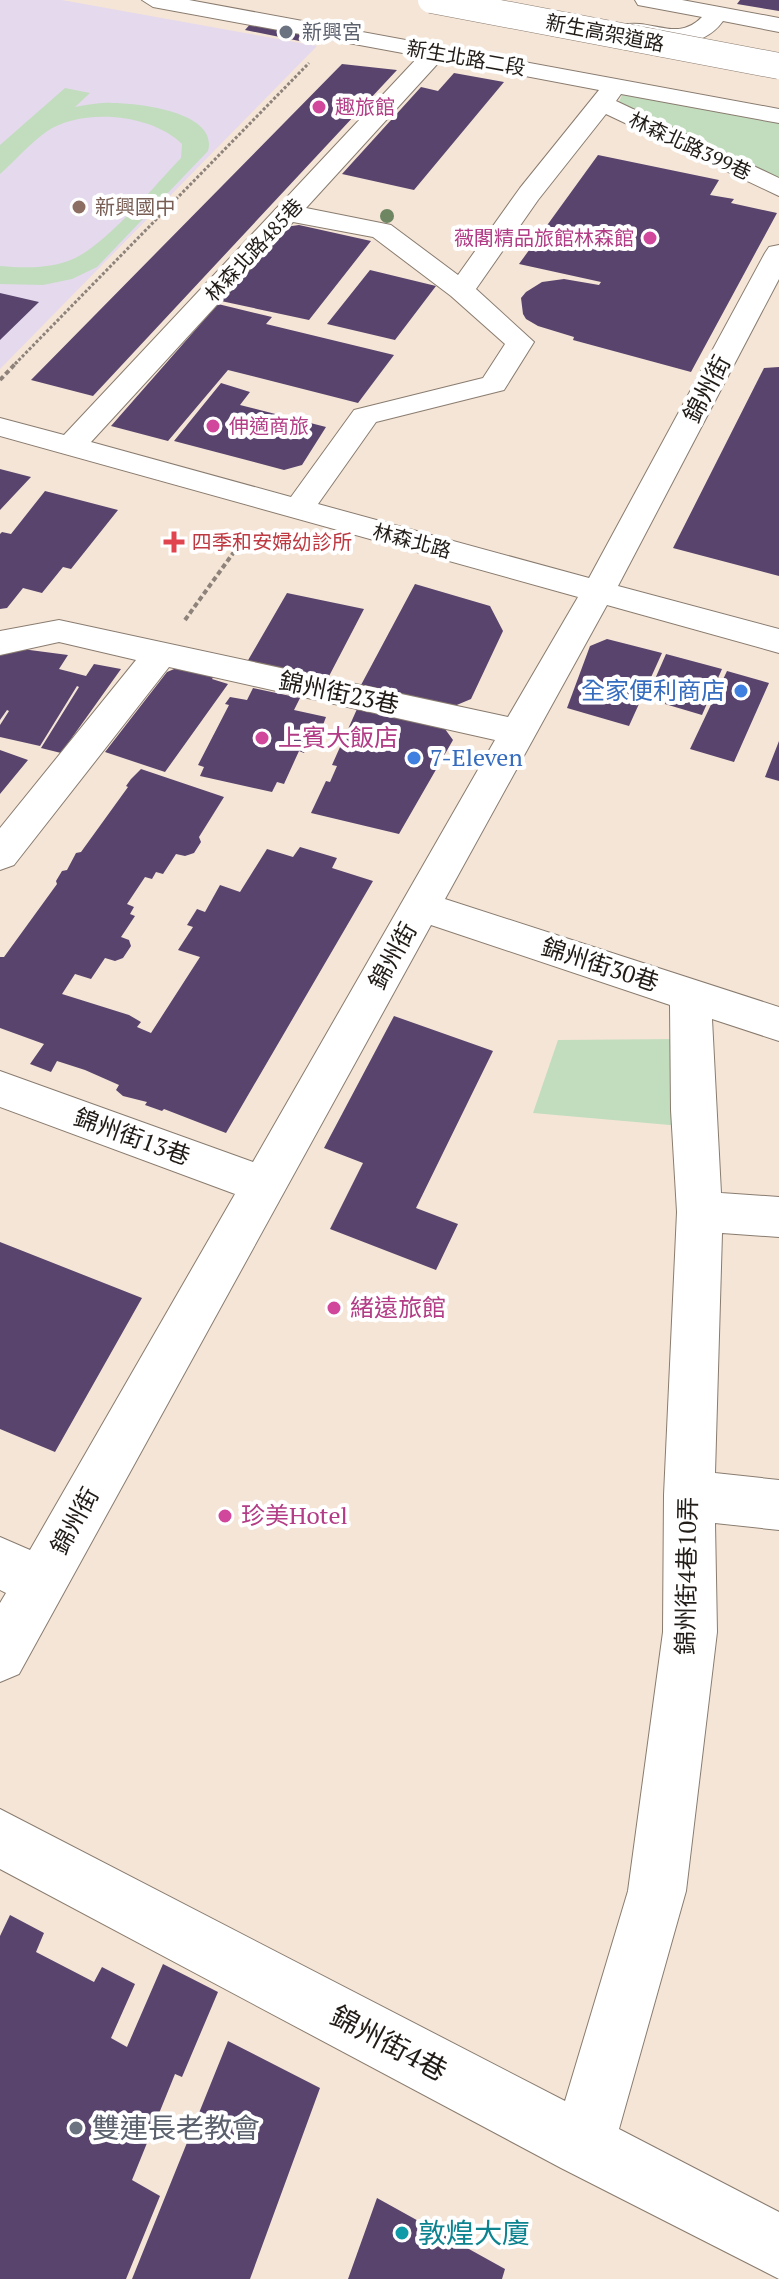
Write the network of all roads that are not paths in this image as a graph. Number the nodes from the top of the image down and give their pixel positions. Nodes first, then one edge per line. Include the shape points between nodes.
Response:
1 (153, 0) edge
2 (431, 0) edge
3 (506, 0) edge
4 (646, 0) edge
5 (717, 13) junction
6 (779, 25) edge
7 (458, 29) dead end
8 (779, 50) edge
9 (436, 52) junction
10 (779, 66) edge
11 (609, 94) junction
12 (779, 116) edge
13 (779, 188) edge
14 (289, 213) junction
15 (779, 253) edge
16 (461, 290) junction
17 (0, 427) edge
18 (71, 446) junction
19 (284, 506) junction
20 (597, 592) junction
21 (779, 641) edge
22 (0, 643) edge
23 (161, 653) junction
24 (518, 732) junction
25 (0, 855) edge
26 (421, 906) junction
27 (691, 995) junction
28 (779, 1024) edge
29 (0, 1089) edge
30 (264, 1185) junction
31 (700, 1212) junction
32 (779, 1217) edge
33 (689, 1495) junction
34 (779, 1505) edge
35 (20, 1572) edge
36 (0, 1655) edge
37 (0, 1838) edge
38 (583, 2146) junction
39 (779, 2247) edge

1 - 9 main road, 新生北路二段
2 - 10 main road, 新生高架道路, bridge
3 - 8 main road, 新生高架道路
4 - 5 main road
5 - 6 main road
5 - 7 main road via 709,28 681,39 482,1
9 - 11 main road, 新生北路二段
9 - 14 main road, 林森北路485巷
11 - 12 main road, 新生北路二段
11 - 13 main road, 林森北路399巷
11 - 16 main road
14 - 16 main road via 382,231
14 - 18 main road, 林森北路485巷
15 - 20 main road, 錦州街
16 - 19 main road via 520,342 494,384 365,416
17 - 18 main road, 林森北路
18 - 19 main road, 林森北路
19 - 20 main road, 林森北路
20 - 21 main road, 林森北路
20 - 24 main road, 錦州街
22 - 23 main road, 錦州街23巷 via 59,631
23 - 24 main road, 錦州街23巷
23 - 25 main road
24 - 26 main road, 錦州街
26 - 27 main road, 錦州街30巷
26 - 30 main road, 錦州街
27 - 28 main road, 錦州街30巷
27 - 31 main road, 錦州街4巷10弄
29 - 30 main road, 錦州街13巷
30 - 35 main road, 錦州街
31 - 32 main road
31 - 33 main road, 錦州街4巷10弄
33 - 34 main road
33 - 38 main road, 錦州街4巷10弄 via 690,1632 657,1891
35 - 36 main road, 錦州街
37 - 38 main road, 錦州街4巷
38 - 39 main road, 錦州街4巷

